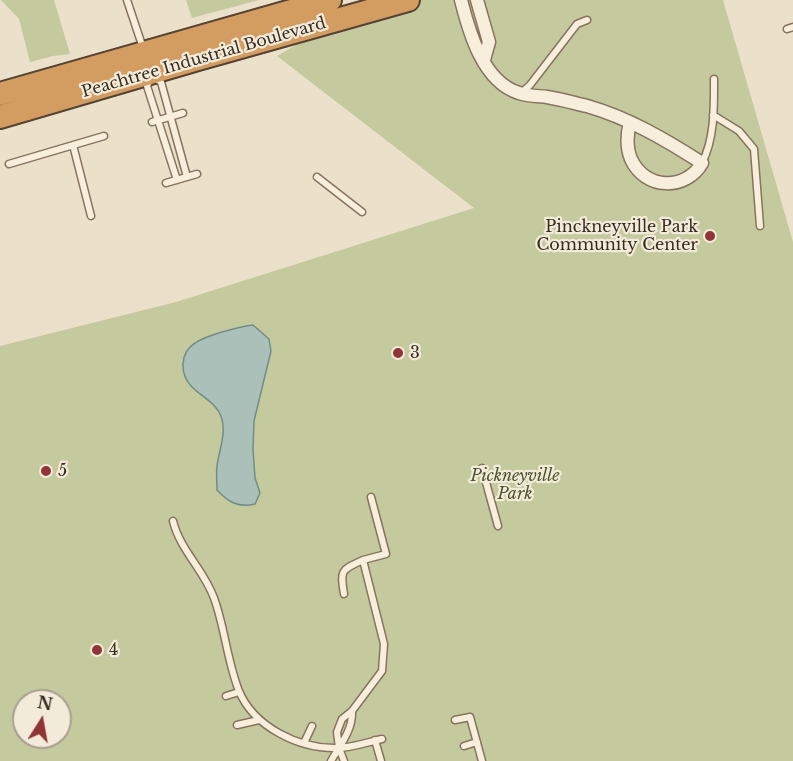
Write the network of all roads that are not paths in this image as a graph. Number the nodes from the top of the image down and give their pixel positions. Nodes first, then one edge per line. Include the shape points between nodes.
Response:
1 (127, 0) edge
2 (330, 0) edge
3 (408, 0) edge
4 (461, 0) edge
5 (477, 0) edge
6 (587, 20) dead end
7 (484, 60) junction
8 (149, 67) junction
9 (714, 79) dead end
10 (0, 94) edge
11 (520, 94) junction
12 (183, 113) dead end
13 (713, 115) junction
14 (0, 117) edge
15 (170, 117) junction
16 (155, 121) junction
17 (630, 122) junction
18 (104, 136) dead end
19 (73, 146) junction
20 (702, 163) junction
21 (9, 164) dead end
22 (197, 174) dead end
23 (187, 177) junction
24 (317, 177) dead end
25 (177, 180) junction
26 (166, 183) dead end
27 (362, 212) dead end
28 (91, 216) dead end
29 (760, 226) dead end
30 (482, 468) dead end
31 (371, 497) dead end
32 (173, 521) dead end
33 (498, 526) dead end
34 (363, 560) junction
35 (344, 594) dead end
36 (239, 692) junction
37 (225, 696) dead end
38 (352, 711) junction
39 (259, 720) junction
40 (455, 720) dead end
41 (237, 725) dead end
42 (312, 726) dead end
43 (477, 742) junction
44 (304, 743) junction
45 (464, 746) dead end
46 (339, 748) junction
47 (331, 761) edge
48 (344, 761) edge
49 (381, 761) edge
50 (482, 761) edge

1 - 8 lane
2 - 8 highway, Peachtree Industrial Boulevard
3 - 8 highway, Peachtree Industrial Boulevard
4 - 7 street via 474,47
5 - 7 street via 489,42
6 - 11 lane via 577,24
7 - 11 street via 500,81
8 - 10 highway, Peachtree Industrial Boulevard
8 - 14 highway, Peachtree Industrial Boulevard
8 - 15 lane via 161,82
8 - 16 lane via 147,86
9 - 13 lane
11 - 17 street via 588,106
12 - 15 lane
13 - 20 lane via 709,149
13 - 29 lane via 739,131 754,149
15 - 16 lane
15 - 23 lane
16 - 25 lane
17 - 20 street
17 - 20 street via 630,157 646,177 673,184 697,173
18 - 19 lane
19 - 21 lane
19 - 28 lane
22 - 23 lane
23 - 25 lane
24 - 27 lane
25 - 26 lane
30 - 33 lane
31 - 34 lane via 386,554
32 - 36 lane via 177,535 213,596
34 - 35 lane via 345,568 341,575
34 - 38 lane via 384,644 382,671
36 - 37 lane
36 - 39 lane
38 - 46 lane via 350,730
38 - 46 lane via 342,719 336,732
39 - 41 lane
39 - 44 lane
40 - 43 lane via 470,717
42 - 44 lane
43 - 45 lane
43 - 50 lane
44 - 46 lane
46 - 47 lane
46 - 48 lane
46 - 49 lane via 378,740

